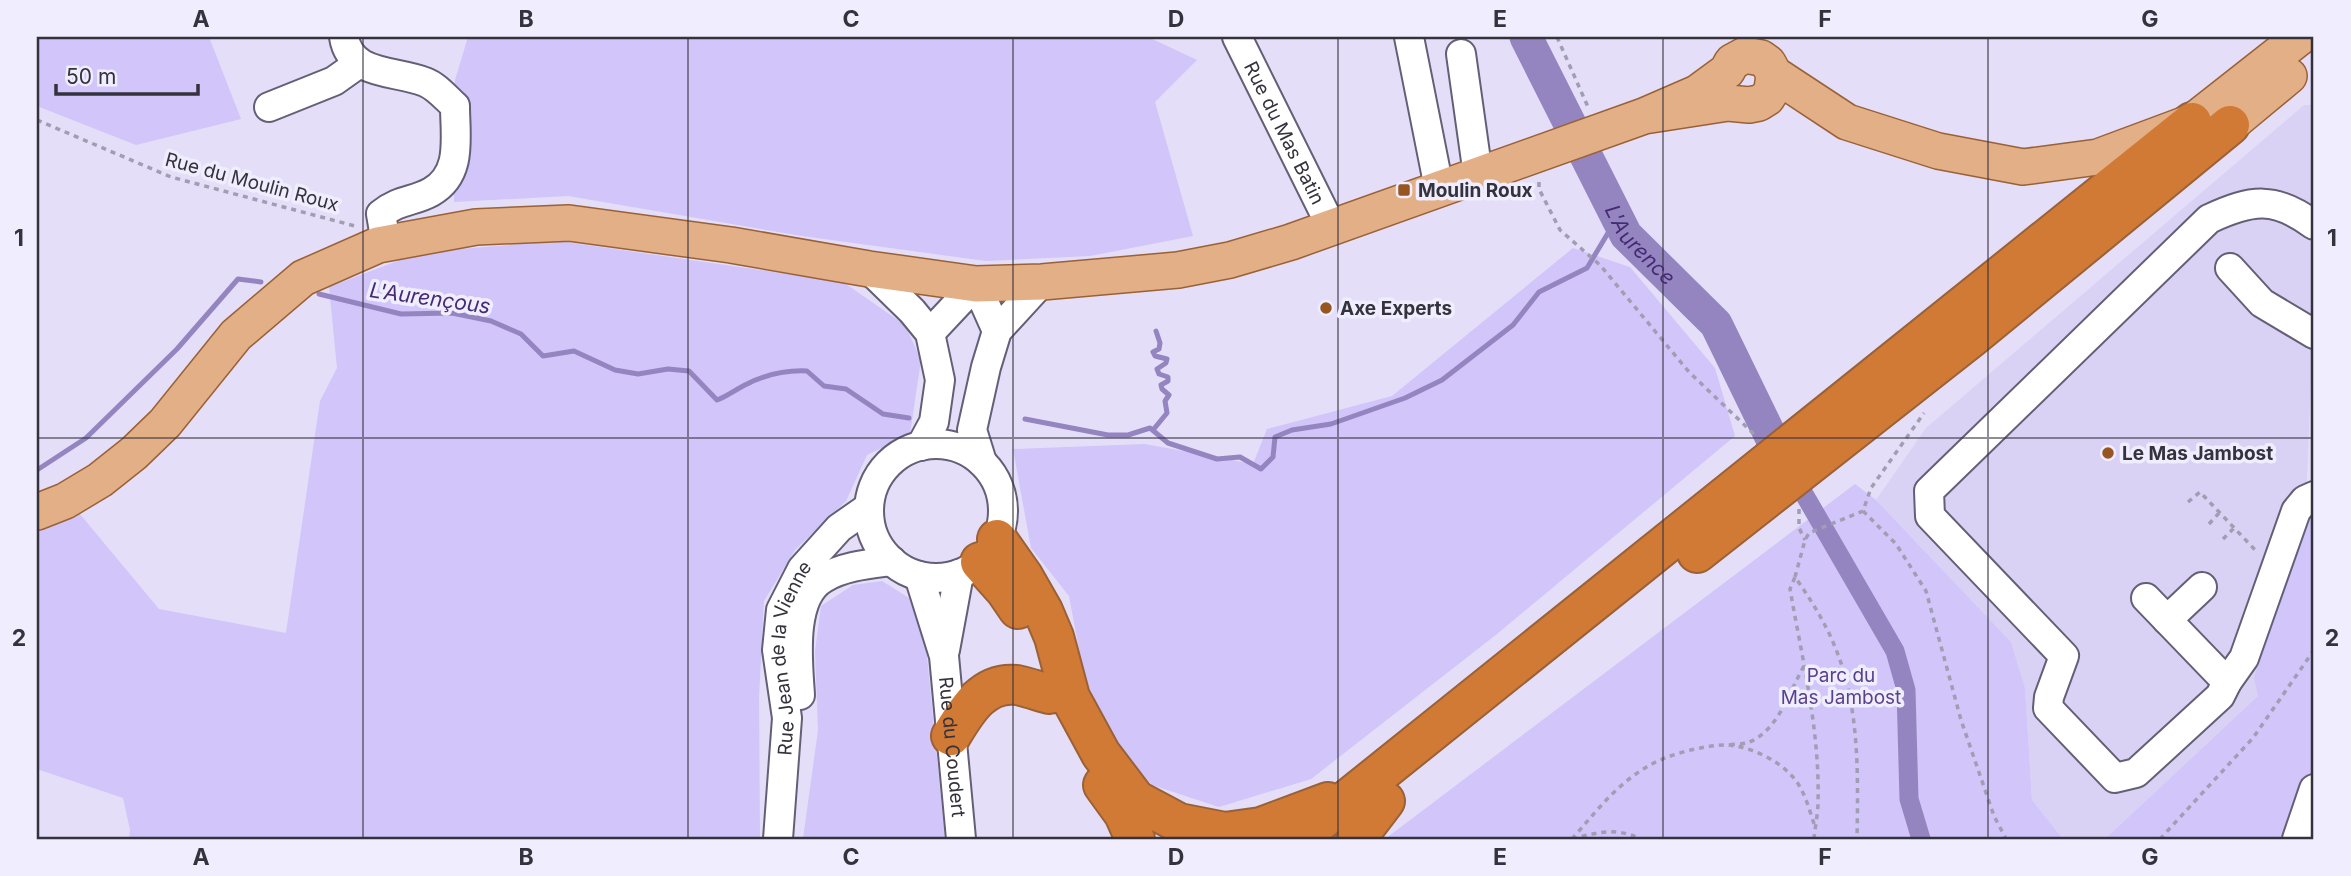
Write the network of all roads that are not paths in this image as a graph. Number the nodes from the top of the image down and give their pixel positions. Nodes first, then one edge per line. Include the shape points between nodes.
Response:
1 (344, 37) edge
2 (1237, 37) edge
3 (1409, 37) edge
4 (2301, 37) edge
5 (1461, 54) dead end
6 (2314, 55) edge
7 (1746, 56) edge
8 (358, 64) junction
9 (269, 107) dead end
10 (1644, 116) junction
11 (2192, 122) junction
12 (2230, 125) joint
13 (1478, 175) junction
14 (1439, 188) junction
15 (2314, 225) edge
16 (1332, 228) junction
17 (382, 244) junction
18 (2230, 268) dead end
19 (869, 269) junction
20 (1042, 282) junction
21 (976, 284) junction
22 (997, 331) junction
23 (930, 333) junction
24 (2314, 334) edge
25 (921, 446) junction
26 (982, 461) junction
27 (2314, 496) edge
28 (869, 507) junction
29 (37, 512) edge
30 (979, 558) junction
31 (892, 561) junction
32 (919, 576) junction
33 (2202, 587) dead end
34 (2146, 598) dead end
35 (2167, 620) junction
36 (944, 656) junction
37 (2227, 682) junction
38 (1049, 694) junction
39 (951, 736) junction
40 (2314, 789) edge
41 (1373, 795) junction
42 (778, 839) edge
43 (784, 839) edge
44 (961, 839) edge
45 (1135, 839) edge
46 (1298, 839) edge
47 (1338, 839) edge
48 (1356, 839) edge
49 (2297, 839) edge

1 - 8 street
2 - 16 street, Rue du Mas Batin
3 - 14 street
4 - 11 main road
5 - 13 street
6 - 12 main road
7 - 10 main road via 1697,93
7 - 10 main road via 1772,90 1759,103
7 - 11 main road via 1847,122 1938,151 2023,167 2098,157
8 - 9 street via 334,81
8 - 17 street via 427,82 455,106 455,164 448,178 431,192 393,204 381,214
10 - 13 main road
11 - 41 highway
12 - 41 highway via 1972,337
13 - 14 main road
14 - 16 main road
15 - 37 street via 2294,210 2269,203 2237,206 2209,219 1928,491 1930,516 2064,656 2048,708 2115,778 2136,774 2220,696
16 - 20 main road via 1230,260 1178,270
17 - 19 main road via 476,227 569,223
17 - 29 main road via 303,278 236,335 165,423 134,453 100,480
18 - 24 street via 2262,303
19 - 21 main road
19 - 23 street
20 - 21 main road
20 - 22 street
21 - 22 street
21 - 23 street
22 - 26 street via 972,430
23 - 25 street via 940,380 934,422
25 - 26 street via 943,444
25 - 28 street via 901,454 885,468
26 - 30 street via 995,478 1003,519
27 - 37 street via 2296,511 2244,657
28 - 31 street via 879,546
28 - 42 street, Rue Jean de la Vienne via 839,528 802,569 781,610 777,650 787,718
30 - 32 street via 939,578
30 - 36 street, Rue du Coudert
30 - 38 highway via 1022,615
30 - 41 highway via 1043,611 1070,697 1101,754 1136,800 1179,823 1225,832 1261,827
31 - 32 street
31 - 43 street via 855,566 822,579 807,597 799,620 802,727 797,792
32 - 36 street, Rue du Coudert
33 - 35 street
34 - 35 street
35 - 37 street
36 - 39 street, Rue du Coudert
38 - 39 highway via 1015,685 988,689 968,707
38 - 45 highway via 1066,730 1124,814
39 - 44 street, Rue du Coudert
40 - 49 street
41 - 46 highway
41 - 47 highway
41 - 48 highway

